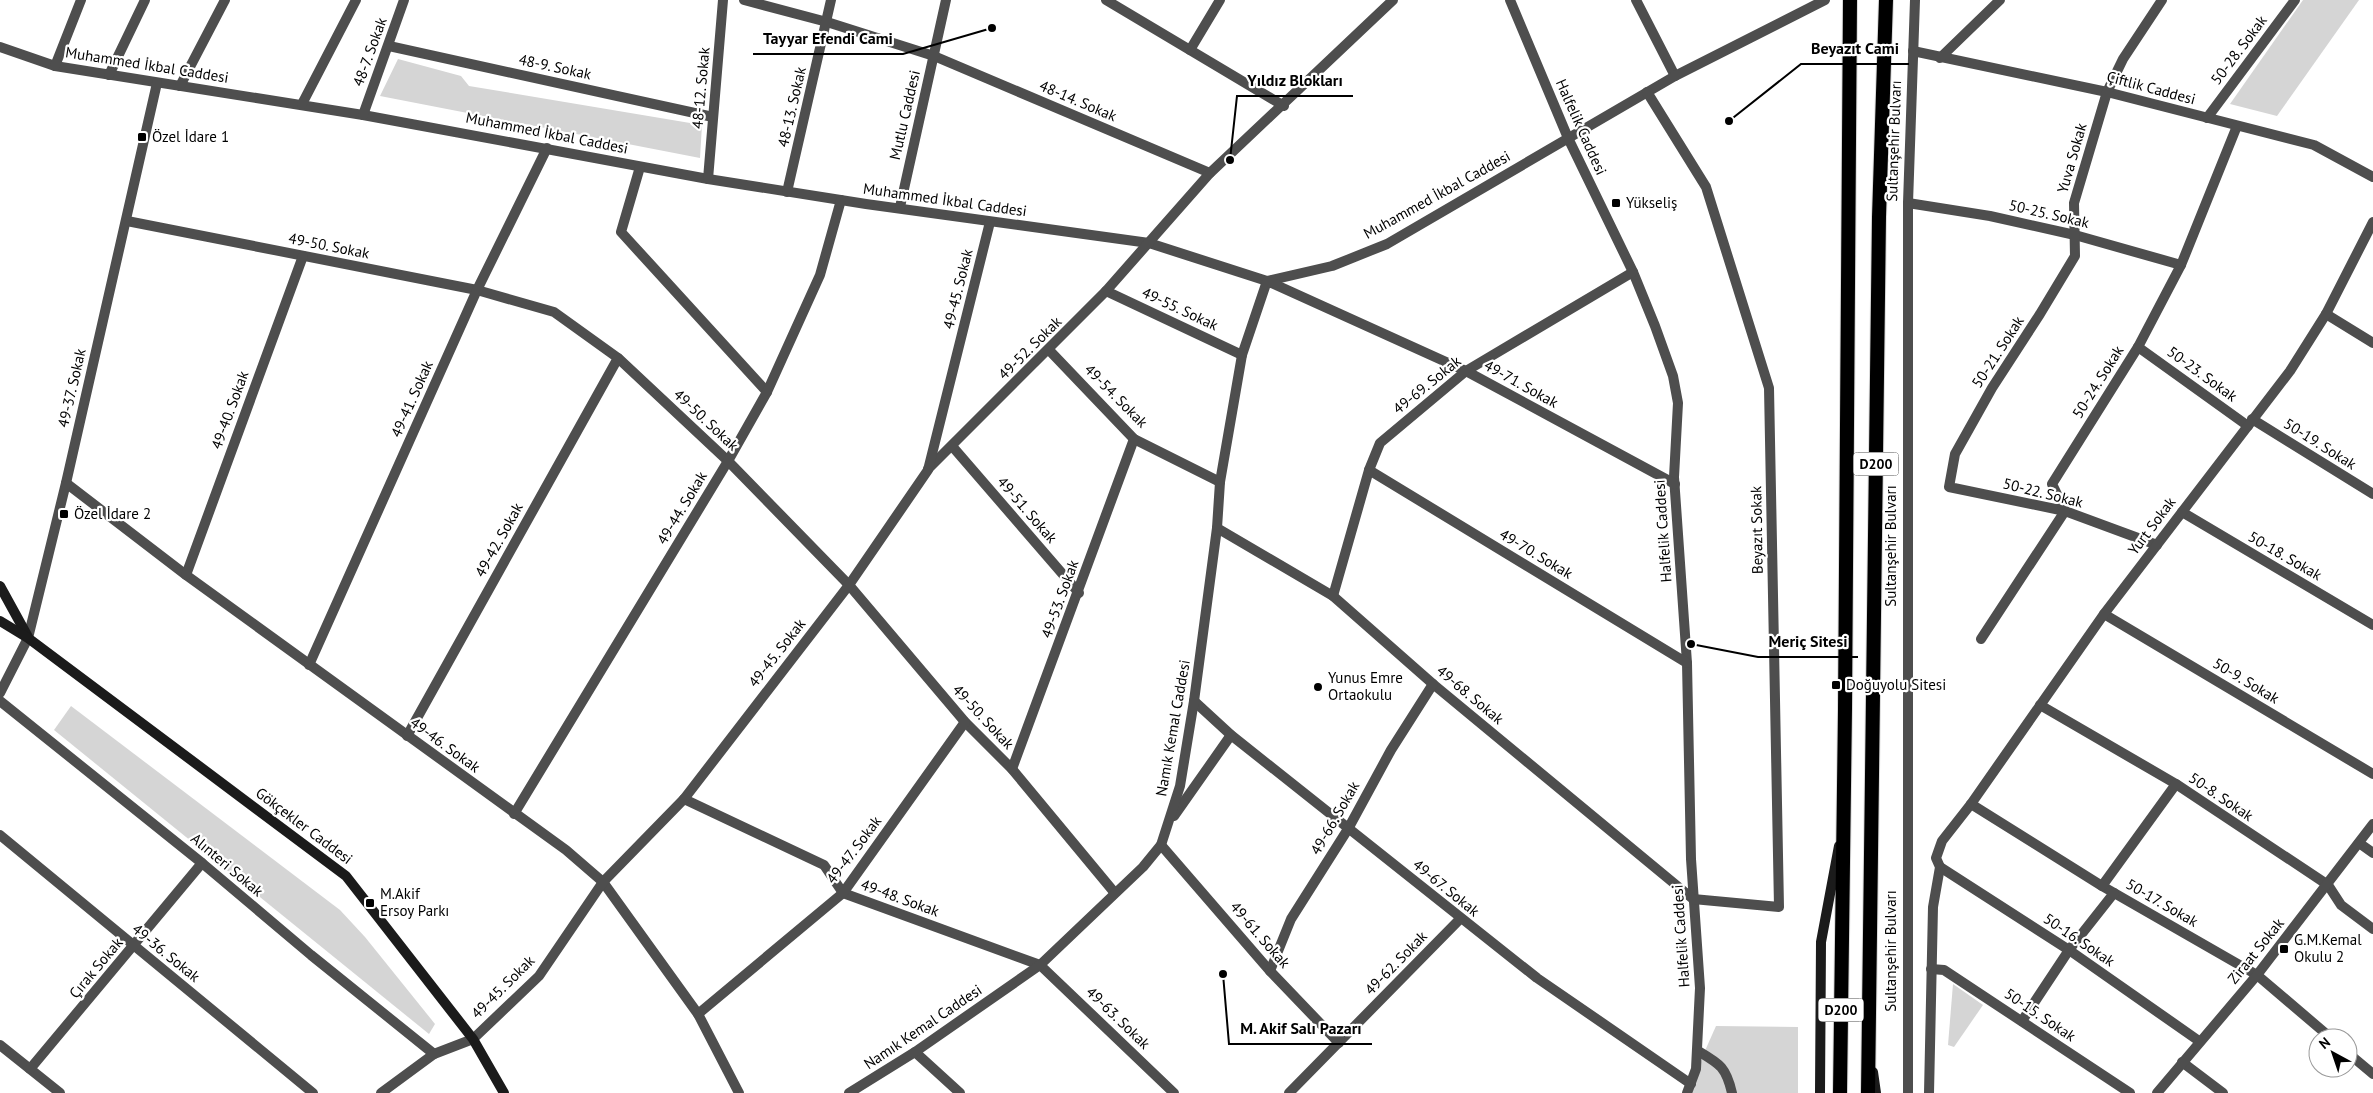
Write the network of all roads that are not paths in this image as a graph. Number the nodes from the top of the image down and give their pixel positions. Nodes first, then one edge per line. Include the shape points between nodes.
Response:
1 (81, 0) edge
2 (146, 0) edge
3 (224, 0) edge
4 (356, 0) edge
5 (404, 0) edge
6 (723, 0) edge
7 (744, 0) edge
8 (831, 0) edge
9 (946, 0) edge
10 (1106, 0) edge
11 (1220, 0) edge
12 (1393, 0) edge
13 (1636, 0) edge
14 (1825, 0) edge
15 (1850, 0) edge
16 (1886, 0) edge
17 (1915, 0) edge
18 (2000, 0) edge
19 (2162, 0) edge
20 (2295, 0) edge
21 (1514, 2) edge
22 (1811, 4) edge
23 (827, 22) junction
24 (389, 46) junction
25 (0, 47) edge
26 (1190, 50) junction
27 (1913, 51) junction
28 (934, 56) junction
29 (1940, 58) junction
30 (55, 66) junction
31 (109, 75) junction
32 (1675, 76) junction
33 (157, 83) junction
34 (180, 86) junction
35 (1647, 92) junction
36 (2107, 92) junction
37 (302, 104) junction
38 (1284, 106) junction
39 (362, 115) junction
40 (714, 117) junction
41 (2207, 118) junction
42 (2236, 126) junction
43 (1568, 138) junction
44 (547, 148) junction
45 (640, 167) junction
46 (1210, 174) junction
47 (2373, 177) edge
48 (708, 179) junction
49 (788, 192) junction
50 (840, 200) junction
51 (1908, 202) junction
52 (900, 207) junction
53 (127, 221) junction
54 (990, 222) junction
55 (2373, 222) edge
56 (2075, 235) junction
57 (1149, 243) junction
58 (303, 256) junction
59 (2181, 265) junction
60 (1633, 272) junction
61 (1267, 281) junction
62 (476, 290) junction
63 (1106, 291) junction
64 (2326, 314) junction
65 (2373, 343) edge
66 (2138, 346) junction
67 (1049, 350) junction
68 (1242, 355) junction
69 (618, 358) junction
70 (1466, 370) junction
71 (767, 392) junction
72 (2250, 422) junction
73 (1134, 439) junction
74 (952, 446) junction
75 (728, 461) junction
76 (928, 470) junction
77 (1369, 470) junction
78 (1220, 482) junction
79 (66, 483) junction
80 (1675, 484) junction
81 (1949, 487) joint
82 (2373, 494) edge
83 (2065, 510) junction
84 (2182, 512) junction
85 (1217, 528) junction
86 (2156, 545) junction
87 (186, 575) junction
88 (849, 585) junction
89 (0, 586) edge
90 (1078, 593) junction
91 (1333, 596) junction
92 (2104, 614) junction
93 (0, 621) edge
94 (2373, 625) edge
95 (28, 638) junction
96 (1981, 639) dead end
97 (1687, 662) junction
98 (310, 665) junction
99 (1433, 684) junction
100 (0, 693) edge
101 (0, 701) edge
102 (1194, 701) junction
103 (2040, 705) junction
104 (965, 722) junction
105 (1231, 735) junction
106 (407, 736) junction
107 (1012, 770) junction
108 (2373, 774) edge
109 (2176, 784) junction
110 (684, 799) junction
111 (1971, 804) junction
112 (514, 814) junction
113 (1843, 821) junction
114 (1169, 823) junction
115 (2373, 824) edge
116 (1348, 829) junction
117 (0, 835) edge
118 (2359, 843) junction
119 (1161, 845) junction
120 (2373, 853) edge
121 (202, 863) junction
122 (1940, 867) junction
123 (603, 882) junction
124 (2328, 885) junction
125 (2102, 886) junction
126 (1114, 892) junction
127 (842, 893) junction
128 (2114, 893) junction
129 (1693, 900) junction
130 (1460, 919) junction
131 (2373, 930) edge
132 (134, 946) junction
133 (2069, 950) junction
134 (1040, 965) junction
135 (1932, 969) junction
136 (1270, 971) junction
137 (2257, 975) junction
138 (698, 1014) junction
139 (2022, 1021) junction
140 (2318, 1028) edge
141 (473, 1039) junction
142 (2199, 1041) junction
143 (1340, 1043) junction
144 (0, 1045) edge
145 (1868, 1046) junction
146 (1698, 1050) junction
147 (915, 1052) junction
148 (434, 1054) junction
149 (2358, 1061) edge
150 (2182, 1062) junction
151 (30, 1069) junction
152 (2373, 1074) edge
153 (1689, 1088) edge
154 (60, 1093) edge
155 (314, 1093) edge
156 (381, 1093) edge
157 (504, 1093) edge
158 (739, 1093) edge
159 (849, 1093) edge
160 (960, 1093) edge
161 (1174, 1093) edge
162 (1289, 1093) edge
163 (1732, 1093) edge
164 (1820, 1093) edge
165 (1840, 1093) edge
166 (1868, 1093) edge
167 (1876, 1093) edge
168 (1908, 1093) edge
169 (1929, 1093) edge
170 (2130, 1093) edge
171 (2157, 1093) edge
172 (2223, 1093) edge

1 - 30 street
2 - 31 street
3 - 34 street
4 - 37 street
5 - 24 street, 48-7. Sokak
6 - 40 street, 48-12. Sokak
7 - 23 street, 48-14. Sokak
8 - 23 street, 48-13. Sokak
9 - 28 street, Mutlu Caddesi
10 - 26 street
11 - 26 street
12 - 38 street, 49-52. Sokak
13 - 32 street
14 - 22 street, Muhammed İkbal Caddesi
15 - 113 highway, D200
16 - 145 highway, Sultanşehir Bulvarı / D200 via 1879,217
17 - 27 street, Sultanşehir Bulvarı
18 - 29 street
19 - 36 street, Yuva Sokak via 2123,59
20 - 41 street, 50-28. Sokak
21 - 43 street, Halfelik Caddesi
22 - 32 street, Muhammed İkbal Caddesi
23 - 28 street, 48-14. Sokak
23 - 49 street, 48-13. Sokak
24 - 39 street, 48-7. Sokak
24 - 40 street, 48-9. Sokak
25 - 30 street, Muhammed İkbal Caddesi
26 - 38 street
27 - 29 street, Çiftlik Caddesi
27 - 51 street, Sultanşehir Bulvarı
28 - 46 street, 48-14. Sokak
28 - 52 street, Mutlu Caddesi
29 - 36 street, Çiftlik Caddesi
30 - 31 street, Muhammed İkbal Caddesi
31 - 33 street, Muhammed İkbal Caddesi
32 - 35 street, Muhammed İkbal Caddesi
33 - 34 street, Muhammed İkbal Caddesi
33 - 53 street, 49-37. Sokak
34 - 37 street, Muhammed İkbal Caddesi
35 - 43 street, Muhammed İkbal Caddesi
35 - 129 street, Beyazıt Sokak via 1706,187 1769,388 1779,907
36 - 41 street, Çiftlik Caddesi
36 - 56 street, Yuva Sokak via 2074,203
37 - 39 street, Muhammed İkbal Caddesi
38 - 46 street, 49-52. Sokak
39 - 44 street, Muhammed İkbal Caddesi
40 - 48 street, 48-12. Sokak
41 - 42 street, Çiftlik Caddesi
42 - 47 street, Çiftlik Caddesi via 2314,145
42 - 59 street, 50-24. Sokak
43 - 60 street, Halfelik Caddesi
43 - 61 street, Muhammed İkbal Caddesi via 1387,244 1332,266
44 - 45 street, Muhammed İkbal Caddesi
44 - 62 street, 49-41. Sokak
45 - 48 street, Muhammed İkbal Caddesi
45 - 71 street via 621,232
46 - 57 street, 49-52. Sokak
48 - 49 street, Muhammed İkbal Caddesi
49 - 50 street, Muhammed İkbal Caddesi
50 - 52 street, Muhammed İkbal Caddesi
50 - 71 street, 49-44. Sokak via 820,274
51 - 56 street, 50-25. Sokak
51 - 168 street, Sultanşehir Bulvarı
52 - 54 street, Muhammed İkbal Caddesi
53 - 58 street, 49-50. Sokak
53 - 79 street, 49-37. Sokak
54 - 57 street, Muhammed İkbal Caddesi
54 - 76 street, 49-45. Sokak
55 - 64 street, Yurt Sokak
56 - 59 street, 50-25. Sokak
56 - 81 street, 50-21. Sokak via 2075,256 1992,388 1955,454
57 - 61 street, Muhammed İkbal Caddesi
57 - 63 street, 49-52. Sokak
58 - 62 street, 49-50. Sokak
58 - 87 street, 49-40. Sokak
59 - 66 street, 50-24. Sokak
60 - 70 street, 49-69. Sokak
60 - 80 street, Halfelik Caddesi via 1656,326 1678,403
61 - 68 street, Namık Kemal Caddesi
61 - 70 street, 49-71. Sokak
62 - 69 street, 49-50. Sokak via 554,312
62 - 98 street, 49-41. Sokak
63 - 67 street, 49-52. Sokak
63 - 68 street, 49-55. Sokak
64 - 65 street
64 - 72 street, Yurt Sokak via 2290,371
66 - 72 street, 50-23. Sokak
66 - 83 street, 50-24. Sokak via 2052,484
67 - 73 street, 49-54. Sokak
67 - 74 street, 49-52. Sokak
68 - 78 street, Namık Kemal Caddesi
69 - 75 street, 49-50. Sokak
69 - 106 street, 49-42. Sokak
70 - 77 street, 49-69. Sokak via 1380,442
70 - 80 street, 49-71. Sokak
71 - 75 street, 49-44. Sokak
72 - 82 street, 50-19. Sokak
72 - 84 street, Yurt Sokak
73 - 78 street, 49-54. Sokak
73 - 90 street, 49-53. Sokak
74 - 76 street, 49-52. Sokak
74 - 90 street, 49-51. Sokak
75 - 88 street, 49-50. Sokak
75 - 112 street, 49-44. Sokak
76 - 88 street, 49-45. Sokak
77 - 91 street, 49-69. Sokak
77 - 97 street, 49-70. Sokak
78 - 85 street, Namık Kemal Caddesi
79 - 87 street, 49-46. Sokak
79 - 95 street, 49-37. Sokak
80 - 97 street, Halfelik Caddesi
81 - 83 street, 50-22. Sokak
83 - 86 street, 50-22. Sokak
83 - 96 street
84 - 86 street, Yurt Sokak
84 - 94 street, 50-18. Sokak
85 - 91 street, 49-68. Sokak
85 - 102 street, Namık Kemal Caddesi
86 - 92 street, Yurt Sokak
87 - 98 street, 49-46. Sokak
88 - 104 street, 49-50. Sokak
88 - 110 street, 49-45. Sokak
89 - 95 main road, Gökçekler Caddesi
90 - 107 street, 49-53. Sokak
91 - 99 street, 49-68. Sokak
92 - 103 street, Yurt Sokak
92 - 108 street, 50-9. Sokak
93 - 95 main road, Gökçekler Caddesi
95 - 100 street, 49-37. Sokak
95 - 141 main road, Gökçekler Caddesi via 346,876
97 - 129 street, Halfelik Caddesi
98 - 106 street, 49-46. Sokak
99 - 116 street, 49-66. Sokak via 1391,750
99 - 129 street, 49-68. Sokak
101 - 121 street, Alınteri Sokak
102 - 105 street, 49-67. Sokak
102 - 114 street, Namık Kemal Caddesi via 1180,786
103 - 109 street, 50-8. Sokak
103 - 111 street, Yurt Sokak
104 - 107 street, 49-50. Sokak
104 - 127 street, 49-47. Sokak
105 - 114 street
105 - 116 street, 49-67. Sokak
106 - 112 street, 49-46. Sokak
107 - 126 street, 49-50. Sokak
109 - 124 street, 50-8. Sokak
109 - 125 street
110 - 123 street, 49-45. Sokak
110 - 127 street, 49-48. Sokak via 824,865
111 - 122 street, Yurt Sokak via 1942,841 1936,858
111 - 125 street, 50-17. Sokak
112 - 123 street, 49-46. Sokak via 566,850
113 - 164 main road via 1821,942
113 - 165 highway, D200
114 - 119 street, Namık Kemal Caddesi
115 - 118 street, Ziraat Sokak
116 - 130 street, 49-67. Sokak
116 - 136 street, 49-66. Sokak via 1291,919
117 - 132 street, 49-36. Sokak
118 - 120 street
118 - 124 street, Ziraat Sokak
119 - 126 street, Namık Kemal Caddesi via 1143,867
119 - 136 street, 49-61. Sokak
121 - 132 street, Çırak Sokak
121 - 148 street, Alınteri Sokak
122 - 133 street, 50-16. Sokak
122 - 135 street via 1933,907
123 - 138 street, 49-46. Sokak
123 - 141 street, 49-45. Sokak via 539,976
124 - 131 street, 50-8. Sokak via 2341,906
124 - 137 street, Ziraat Sokak
125 - 128 street, 50-17. Sokak
126 - 134 street, Namık Kemal Caddesi
127 - 134 street, 49-48. Sokak
127 - 138 street, 49-47. Sokak
128 - 133 street
128 - 137 street, 50-17. Sokak
129 - 146 street, Halfelik Caddesi via 1700,988
130 - 143 street, 49-62. Sokak
130 - 153 street, 49-67. Sokak
132 - 151 street, Çırak Sokak
132 - 155 street, 49-36. Sokak
133 - 139 street
133 - 142 street, 50-16. Sokak
134 - 147 street, Namık Kemal Caddesi
134 - 161 street, 49-63. Sokak
135 - 139 street, 50-15. Sokak via 1944,970
135 - 169 street
136 - 143 street, 49-61. Sokak
137 - 140 street, 50-17. Sokak
137 - 142 street, Ziraat Sokak
138 - 158 street, 49-46. Sokak
139 - 170 street, 50-15. Sokak
141 - 148 street
141 - 157 main road, Gökçekler Caddesi
142 - 150 street, Ziraat Sokak
143 - 162 street, 49-62. Sokak
144 - 151 street
145 - 166 highway, Sultanşehir Bulvarı / D200
145 - 167 main road, Sultanşehir Bulvarı
146 - 153 street, Halfelik Caddesi
146 - 163 street via 1722,1065
147 - 159 street, Namık Kemal Caddesi
147 - 160 street
148 - 156 street
149 - 152 street
150 - 171 street, Ziraat Sokak
150 - 172 street
151 - 154 street

